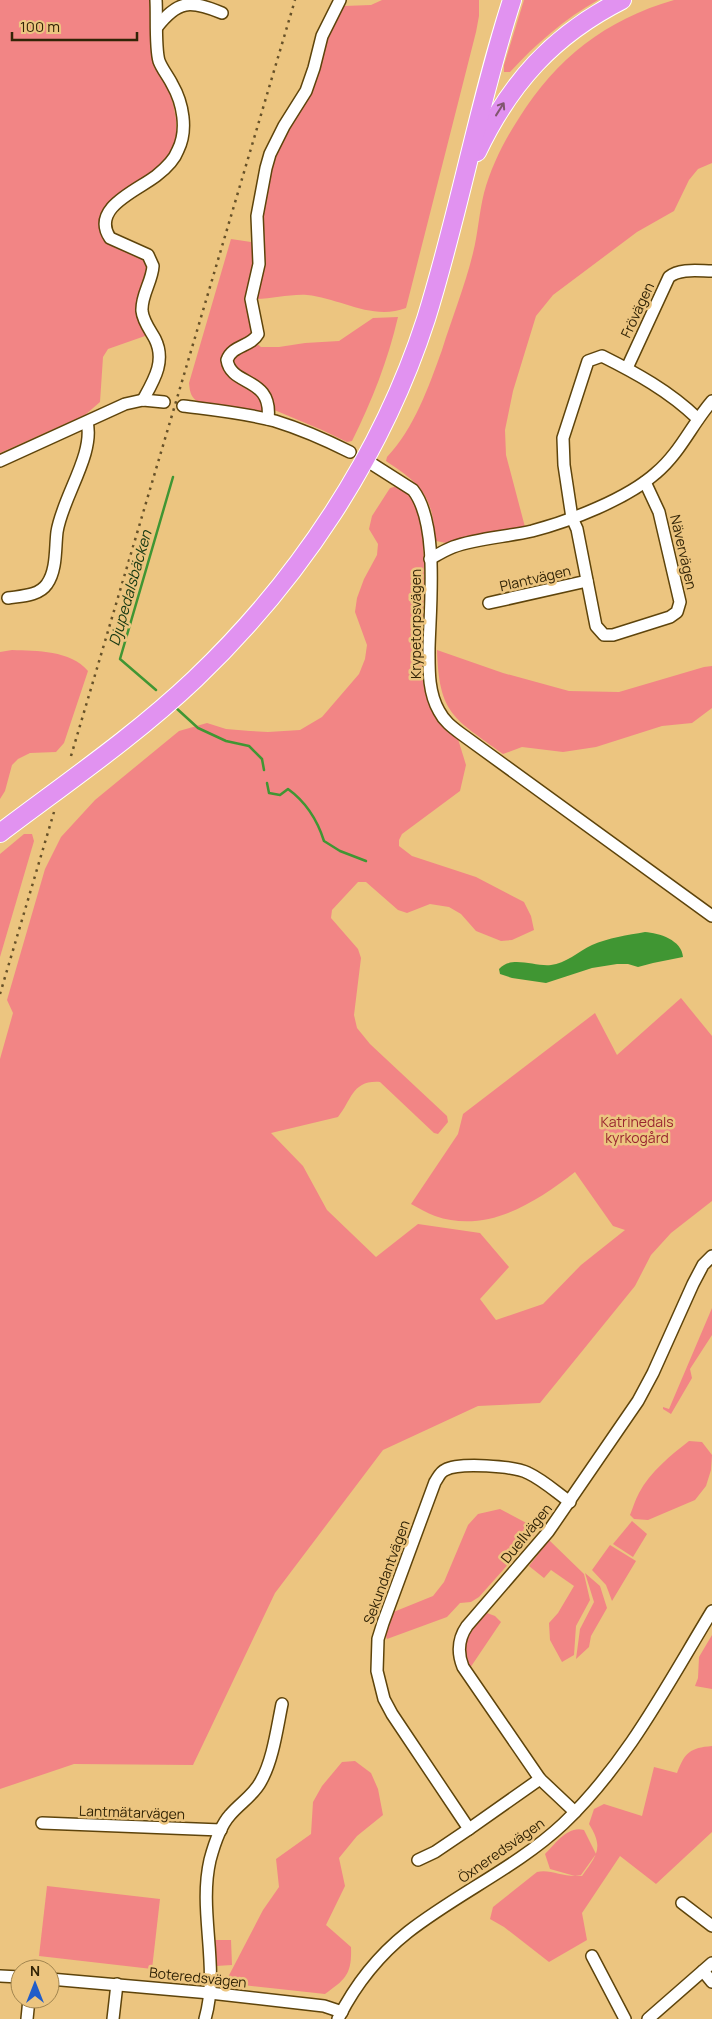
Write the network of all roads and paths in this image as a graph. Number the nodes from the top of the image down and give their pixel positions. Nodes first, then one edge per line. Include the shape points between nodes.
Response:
1 (156, 0) edge
2 (340, 0) edge
3 (503, 0) edge
4 (512, 0) edge
5 (622, 0) edge
6 (222, 13) dead end
7 (157, 27) junction
8 (462, 184) junction
9 (712, 271) edge
10 (627, 368) junction
11 (143, 400) junction
12 (712, 401) edge
13 (164, 402) dead end
14 (183, 406) dead end
15 (697, 418) junction
16 (268, 420) junction
17 (87, 422) junction
18 (350, 452) dead end
19 (0, 461) edge
20 (369, 462) dead end
21 (645, 482) junction
22 (572, 518) junction
23 (430, 559) junction
24 (587, 581) junction
25 (8, 598) dead end
26 (489, 603) dead end
27 (0, 823) edge
28 (0, 833) edge
29 (712, 916) edge
30 (712, 1256) edge
31 (570, 1502) junction
32 (712, 1611) edge
33 (282, 1704) dead end
34 (540, 1779) junction
35 (575, 1812) junction
36 (42, 1823) dead end
37 (469, 1829) junction
38 (221, 1830) junction
39 (418, 1860) dead end
40 (682, 1904) dead end
41 (712, 1926) edge
42 (592, 1956) dead end
43 (712, 1963) edge
44 (703, 1971) junction
45 (60, 1980) edge
46 (712, 1982) edge
47 (116, 1984) junction
48 (210, 1992) junction
49 (340, 2015) edge
50 (113, 2019) edge
51 (205, 2019) edge
52 (624, 2019) edge
53 (648, 2019) edge

1 - 7 street
2 - 16 street via 322,36 306,91 284,126 266,168 257,216 259,264 250,299 258,334 252,342 231,352 227,360 230,368 267,398
3 - 27 highway via 418,317 388,393 344,479 289,562 201,661 123,730
4 - 8 highway
8 -> 5 highway via 499,110 528,71 582,23
6 - 7 street via 206,3 184,2 169,11
7 - 11 street via 159,60 174,86 181,108 181,142 178,152 164,169 114,204 105,220 110,238 148,255 154,266 142,312 159,348 160,360
8 - 28 highway via 439,274 413,353 377,436 296,568 222,652 169,702
9 - 10 street, Frövägen via 673,273 669,277
10 - 15 street via 679,400
10 - 22 street, Nävervägen via 602,356 588,361 563,438
11 - 13 street
11 - 17 street via 124,404
12 - 15 street, Krypetorpsvägen
14 - 16 street
15 - 21 street, Krypetorpsvägen via 667,464
16 - 18 street via 322,438
17 - 19 street
17 - 25 street via 90,436 61,513 51,577 35,593
20 - 23 street via 407,485 418,496 427,524
21 - 22 street, Krypetorpsvägen
21 - 24 street, Nävervägen via 662,523 680,602 677,612 613,635 604,635 596,626
22 - 23 street, Krypetorpsvägen via 531,531 453,547
22 - 24 street, Nävervägen
23 - 29 street, Krypetorpsvägen via 429,672 433,700 447,722
24 - 26 street, Plantvägen
30 - 31 street, Duellvägen via 693,1284 638,1401
31 - 34 street, Duellvägen via 538,1545 467,1626 459,1642 463,1667
31 - 37 street, Sekundantvägen via 539,1479 520,1470 504,1466 445,1469 435,1482 383,1623 376,1657 384,1699
32 - 35 street, Öxneredsvägen via 642,1729
33 - 38 street via 264,1776
34 - 35 street, Duellvägen
34 - 37 street
35 - 49 street, Öxneredsvägen via 538,1845 408,1932 374,1964
36 - 38 street, Lantmätarvägen
37 - 39 street
38 - 48 street via 208,1873
40 - 41 street
42 - 52 street
43 - 44 street
44 - 46 street
44 - 53 street
45 - 47 street, Boteredsvägen
47 - 48 street, Boteredsvägen
47 - 50 street
48 - 49 street, Boteredsvägen via 324,2006
48 - 51 street

